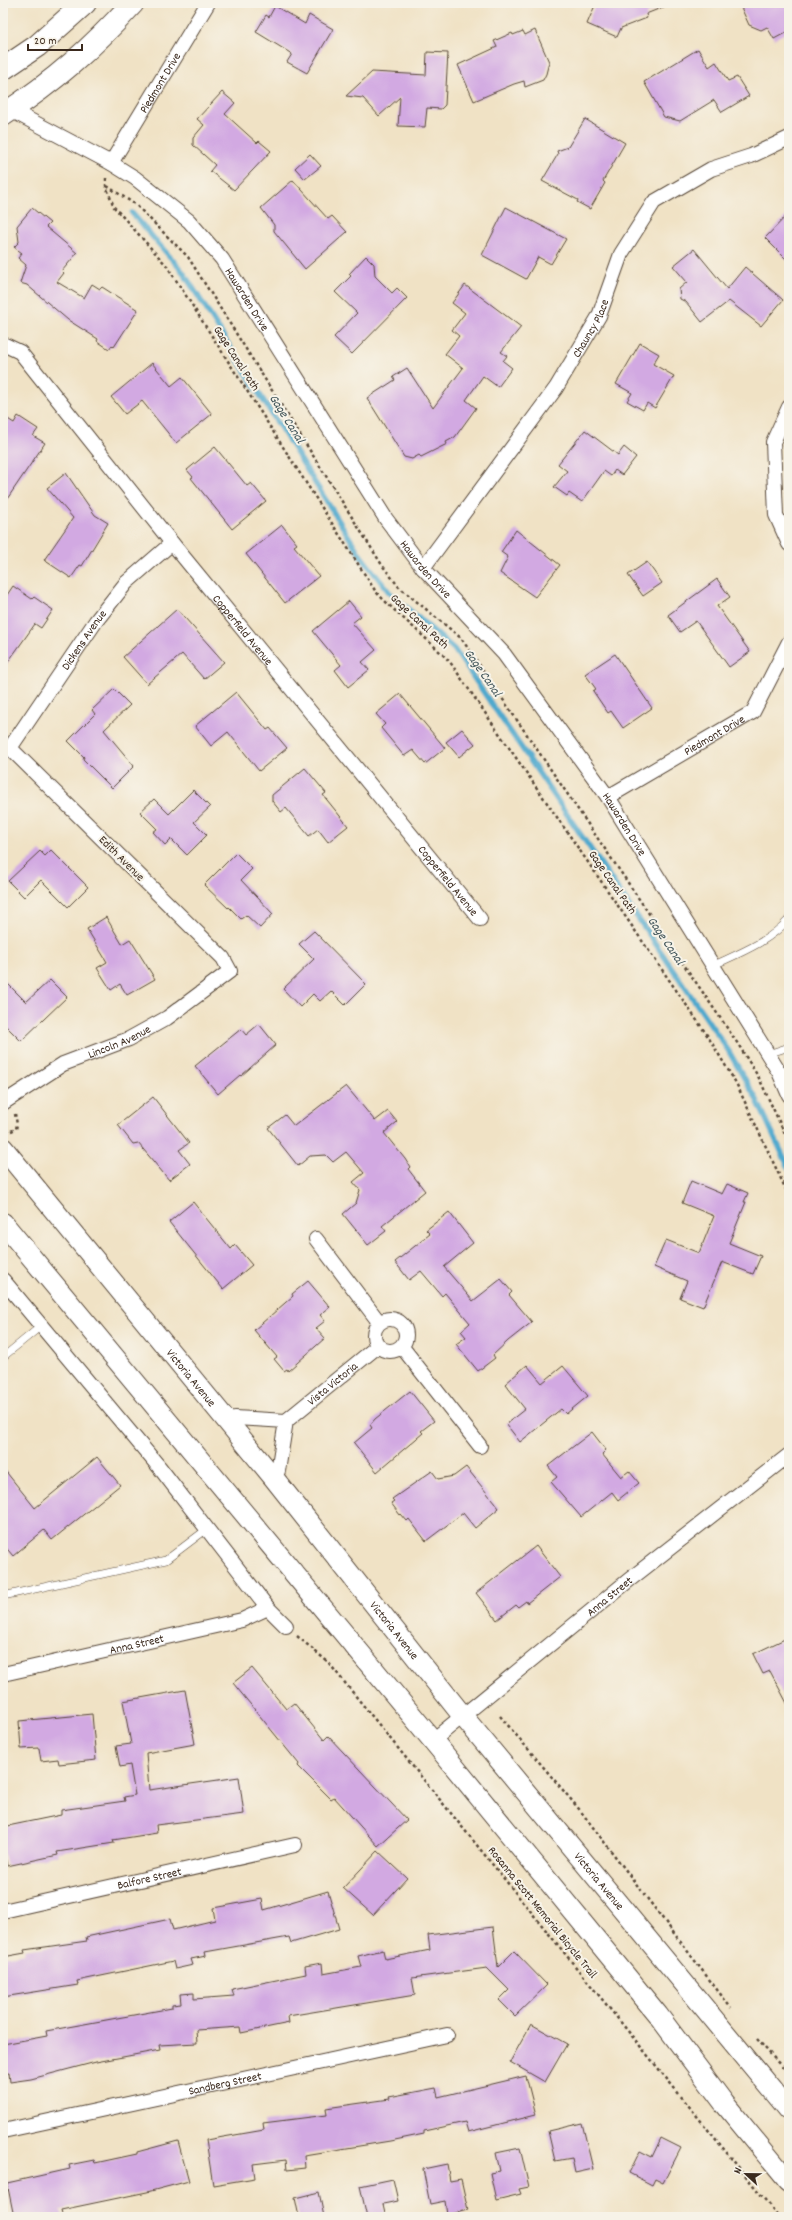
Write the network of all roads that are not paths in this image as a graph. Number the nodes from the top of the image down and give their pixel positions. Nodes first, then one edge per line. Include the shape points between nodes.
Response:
1 (85, 3) edge
2 (133, 3) edge
3 (208, 3) edge
4 (3, 69) edge
5 (6, 110) edge
6 (789, 138) edge
7 (111, 163) junction
8 (3, 344) edge
9 (789, 407) edge
10 (172, 543) junction
11 (789, 544) edge
12 (423, 568) junction
13 (789, 642) edge
14 (10, 748) joint
15 (608, 797) junction
16 (480, 919) dead end
17 (789, 919) edge
18 (712, 966) junction
19 (230, 971) joint
20 (789, 1047) edge
21 (768, 1054) junction
22 (789, 1095) edge
23 (6, 1096) edge
24 (6, 1140) edge
25 (3, 1223) edge
26 (316, 1239) dead end
27 (3, 1280) edge
28 (379, 1322) junction
29 (41, 1326) junction
30 (378, 1346) junction
31 (402, 1347) junction
32 (3, 1357) edge
33 (226, 1421) junction
34 (286, 1421) junction
35 (480, 1446) dead end
36 (789, 1454) edge
37 (273, 1476) junction
38 (207, 1529) junction
39 (3, 1596) edge
40 (268, 1608) junction
41 (286, 1626) road end
42 (3, 1674) edge
43 (462, 1715) junction
44 (432, 1741) junction
45 (295, 1845) dead end
46 (3, 1911) edge
47 (447, 2035) dead end
48 (789, 2110) edge
49 (3, 2131) edge
50 (789, 2182) edge

1 - 4 main road via 37,46
2 - 5 main road via 103,36 60,76
3 - 7 street, Piedmont Drive
5 - 7 street, Hawarden Drive
6 - 12 street, Chauncy Place via 751,156 712,168 654,202 621,254 599,316 556,388
7 - 12 street, Hawarden Drive via 141,182 189,221 222,259 386,519
8 - 10 street, Copperfield Avenue via 20,352
9 - 11 street via 773,442 776,515
10 - 14 street, Dickens Avenue via 126,583 100,616
10 - 16 street, Copperfield Avenue
12 - 15 street, Hawarden Drive via 504,654
13 - 15 street, Piedmont Drive via 753,712
14 - 19 street, Edith Avenue via 223,958
15 - 18 street, Hawarden Drive
17 - 18 lane via 778,931 747,950
18 - 21 street, Hawarden Drive
19 - 23 street, Lincoln Avenue via 167,1018 129,1039 63,1064
20 - 21 lane
21 - 22 street, Hawarden Drive
24 - 33 main road, Victoria Avenue
25 - 44 main road
26 - 28 street
27 - 29 street
28 - 30 street via 373,1334
28 - 31 street via 391,1317 403,1323 408,1335
29 - 32 lane
29 - 38 street via 160,1468
30 - 31 street via 390,1352
30 - 34 street, Vista Victoria
31 - 35 street
33 - 34 street via 235,1418
33 - 37 main road, Victoria Avenue
34 - 37 street via 278,1471
36 - 43 street, Anna Street
37 - 43 main road, Victoria Avenue
38 - 39 lane via 166,1560
38 - 40 street
40 - 41 street
40 - 42 street, Anna Street via 242,1620
43 - 44 street, Anna Street
43 - 48 main road, Victoria Avenue
44 - 50 main road via 653,2009 724,2103
45 - 46 street, Balfore Street
47 - 49 street, Sandberg Street

